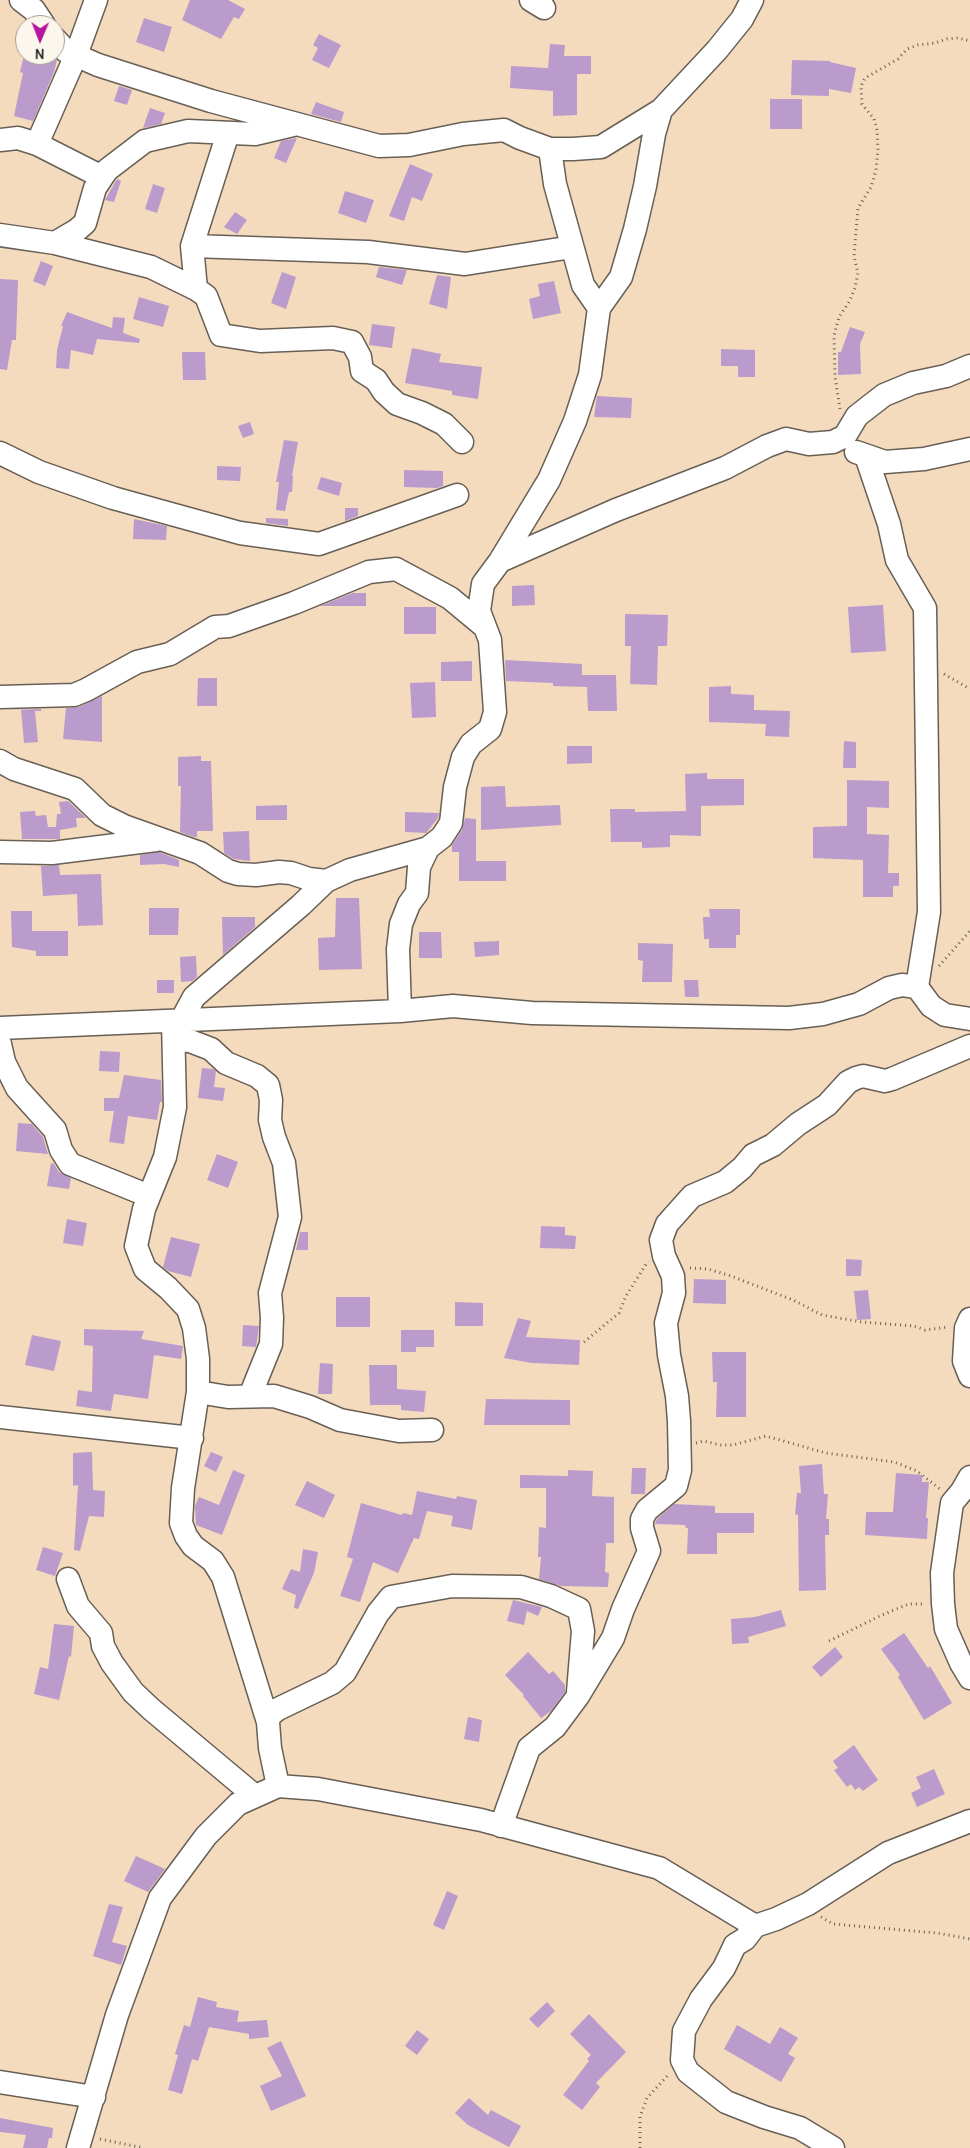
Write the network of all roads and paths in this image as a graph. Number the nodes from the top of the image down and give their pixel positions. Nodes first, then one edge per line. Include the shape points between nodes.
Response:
1 (21, 0) edge
2 (96, 0) edge
3 (752, 0) edge
4 (37, 15) edge
5 (970, 41) edge
6 (65, 50) edge
7 (76, 55) junction
8 (661, 110) junction
9 (296, 125) junction
10 (228, 133) junction
11 (0, 140) edge
12 (37, 144) junction
13 (550, 149) junction
14 (102, 177) junction
15 (0, 235) edge
16 (55, 243) junction
17 (192, 246) junction
18 (572, 247) junction
19 (196, 289) junction
20 (598, 308) junction
21 (970, 366) edge
22 (851, 426) junction
23 (462, 442) dead end
24 (833, 442) junction
25 (970, 449) edge
26 (0, 453) edge
27 (866, 456) junction
28 (457, 495) dead end
29 (500, 561) junction
30 (486, 627) junction
31 (926, 663) junction
32 (970, 689) edge
33 (0, 697) edge
34 (0, 761) edge
35 (160, 840) junction
36 (428, 848) junction
37 (0, 852) edge
38 (326, 881) junction
39 (970, 931) edge
40 (938, 968) dead end
41 (917, 987) junction
42 (400, 1011) junction
43 (970, 1019) edge
44 (176, 1027) junction
45 (0, 1028) edge
46 (0, 1044) edge
47 (970, 1046) edge
48 (149, 1196) junction
49 (661, 1240) junction
50 (671, 1273) junction
51 (968, 1326) edge
52 (584, 1342) dead end
53 (970, 1376) edge
54 (198, 1392) junction
55 (250, 1396) junction
56 (0, 1417) edge
57 (432, 1430) dead end
58 (192, 1438) junction
59 (678, 1456) junction
60 (970, 1477) edge
61 (952, 1503) junction
62 (68, 1579) dead end
63 (943, 1604) junction
64 (829, 1641) dead end
65 (970, 1678) edge
66 (578, 1696) junction
67 (268, 1722) junction
68 (278, 1786) junction
69 (256, 1796) junction
70 (970, 1821) edge
71 (501, 1826) junction
72 (808, 1904) junction
73 (755, 1926) junction
74 (970, 1938) edge
75 (682, 2060) junction
76 (0, 2082) edge
77 (94, 2097) junction
78 (80, 2142) edge
79 (144, 2148) edge
80 (640, 2148) edge
81 (834, 2148) edge

1 - 4 street
2 - 7 street
3 - 8 street via 718,50
5 - 22 path via 958,38 918,44 865,78 861,86 862,104 874,119 877,130 876,170 858,208 854,256 858,273 834,336 840,408
6 - 7 street
7 - 9 street via 211,101
7 - 12 street
8 - 13 street via 601,147
8 - 20 street via 621,277
9 - 10 street via 255,134
9 - 13 street via 379,146 408,145 504,130
10 - 14 street via 188,131 145,141
10 - 17 street
11 - 12 street via 18,138
12 - 14 street
13 - 18 street via 554,184
14 - 16 street via 84,222 78,230
15 - 16 street
16 - 19 street via 152,267
17 - 18 street via 368,252 465,264
17 - 19 street
18 - 20 street via 583,285
19 - 23 street via 206,296 221,335 260,341 334,338 352,342 360,357 362,371 376,380 397,404 444,424
20 - 29 street via 590,375 575,421 549,480
21 - 22 street via 884,395
22 - 24 street via 845,436
24 - 27 street
24 - 29 street via 809,444 786,439 725,468 616,510
25 - 27 street via 892,462
26 - 28 street via 39,472 113,498 240,533 319,544
27 - 31 street via 890,524 897,560 924,608
29 - 30 street via 482,584 479,611
30 - 33 street via 450,598 396,569 369,572 294,603 229,626 214,627 170,654 137,662 86,690 74,694
30 - 36 street via 490,640 495,712 490,730 471,744 463,757 455,786 451,824
31 - 32 path
31 - 41 street via 929,912
34 - 35 street via 14,769 75,789 102,816
35 - 37 street via 52,853
35 - 38 street via 200,853 238,874 291,872
36 - 38 street via 350,870
36 - 42 street via 419,867 417,893 401,924 398,949
38 - 44 street via 194,997
39 - 40 path
41 - 42 street via 902,985 889,988 859,1004 823,1014 789,1018 532,1014 453,1006
41 - 43 street via 931,1006 945,1014
42 - 44 street
44 - 45 street
44 - 48 street via 175,1107 165,1156
44 - 55 street via 190,1041 211,1049 226,1063 257,1076 268,1086 270,1120 284,1163 290,1217 270,1294 271,1344
46 - 48 street via 4,1062 17,1088 55,1130 61,1150 70,1164
47 - 49 street via 892,1078 863,1076 848,1082 827,1105 773,1145 753,1155 725,1182 692,1196 667,1224
48 - 54 street via 136,1246 145,1269 188,1309 198,1359
49 - 50 street
49 - 52 path via 640,1271 619,1313
50 - 51 path via 691,1268 708,1269 822,1314 862,1322 914,1326 925,1330
50 - 59 street via 674,1293 666,1323 668,1355 677,1396
51 - 53 street via 964,1362
54 - 55 street via 228,1397
54 - 58 street
55 - 57 street via 274,1396 340,1420 400,1431
56 - 58 street
58 - 67 street via 183,1488 181,1523 193,1546 213,1561 223,1577
59 - 61 path via 697,1442 733,1445 766,1436 826,1454 894,1462 917,1471 934,1483
59 - 66 street via 680,1470 676,1486 647,1510 642,1519 648,1558 613,1638
60 - 61 street
61 - 63 street via 942,1573
62 - 69 street via 78,1606 101,1633 103,1646 112,1663 133,1692
63 - 64 path via 909,1604
63 - 65 street via 946,1629
66 - 67 street via 583,1631 579,1609 521,1587 452,1586 392,1598 378,1613 345,1672 332,1683 278,1709 270,1715
66 - 71 street via 555,1727 529,1748
67 - 68 street
68 - 69 street
68 - 71 street via 347,1794
69 - 77 street via 238,1804 206,1836 160,1898 117,2015
70 - 72 street via 888,1853
71 - 73 street via 658,1868
72 - 73 street
72 - 74 path via 814,1913 833,1924
73 - 75 street via 735,1945 684,2031
75 - 80 path via 647,2098 640,2116
75 - 81 street via 688,2072 726,2102 800,2128
76 - 77 street
77 - 78 street
78 - 79 path

